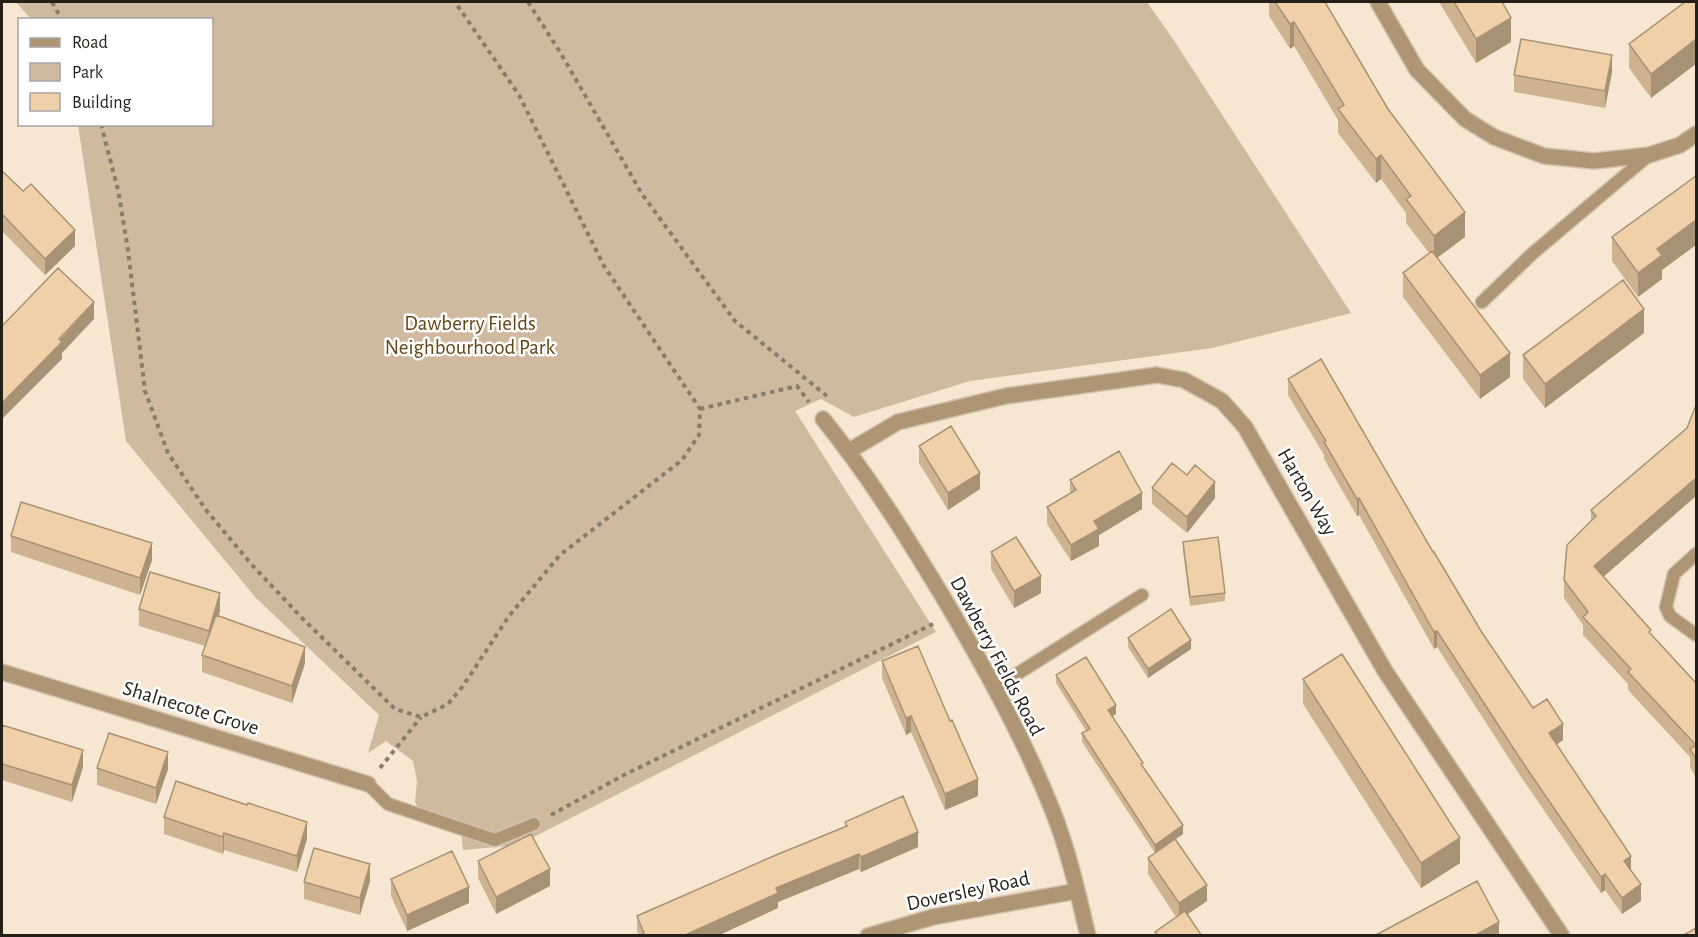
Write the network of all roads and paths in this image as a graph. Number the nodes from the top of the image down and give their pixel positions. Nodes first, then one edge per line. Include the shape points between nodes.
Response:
1 (52, 2) edge
2 (455, 2) edge
3 (528, 2) edge
4 (1378, 2) edge
5 (61, 18) edge
6 (102, 126) edge
7 (1696, 134) edge
8 (1649, 154) junction
9 (1482, 302) dead end
10 (700, 409) junction
11 (823, 418) junction
12 (849, 452) junction
13 (1696, 554) edge
14 (1142, 595) dead end
15 (953, 614) junction
16 (1696, 635) edge
17 (2, 672) edge
18 (995, 688) junction
19 (421, 717) junction
20 (368, 784) junction
21 (534, 824) joint
22 (1077, 891) junction
23 (868, 936) edge
24 (1088, 936) edge
25 (1562, 936) edge

1 - 5 path
2 - 10 path via 519,95 604,266
3 - 11 path via 642,194 735,321 833,402
4 - 8 street via 1417,70 1465,119 1494,137 1544,156 1594,161
6 - 19 path via 128,250 145,391 168,453 252,566 395,709
7 - 8 street via 1680,145
8 - 9 lane
10 - 11 path via 797,386
10 - 19 path via 699,435 682,460 560,555 509,616 463,687 448,704
11 - 12 street, Dawberry Fields Road
12 - 15 street, Dawberry Fields Road
12 - 25 street, Harton Way via 898,422 1006,396 1157,375 1184,380 1222,401 1245,427 1385,671
13 - 16 lane via 1674,574 1666,607 1670,616
14 - 18 lane
15 - 18 street, Dawberry Fields Road
15 - 21 path via 624,775
17 - 20 street, Shalnecote Grove
18 - 22 street, Dawberry Fields Road via 1052,810
19 - 20 path
20 - 21 lane via 388,804 495,840
22 - 23 street, Doversley Road via 933,917
22 - 24 street, Dawberry Fields Road

